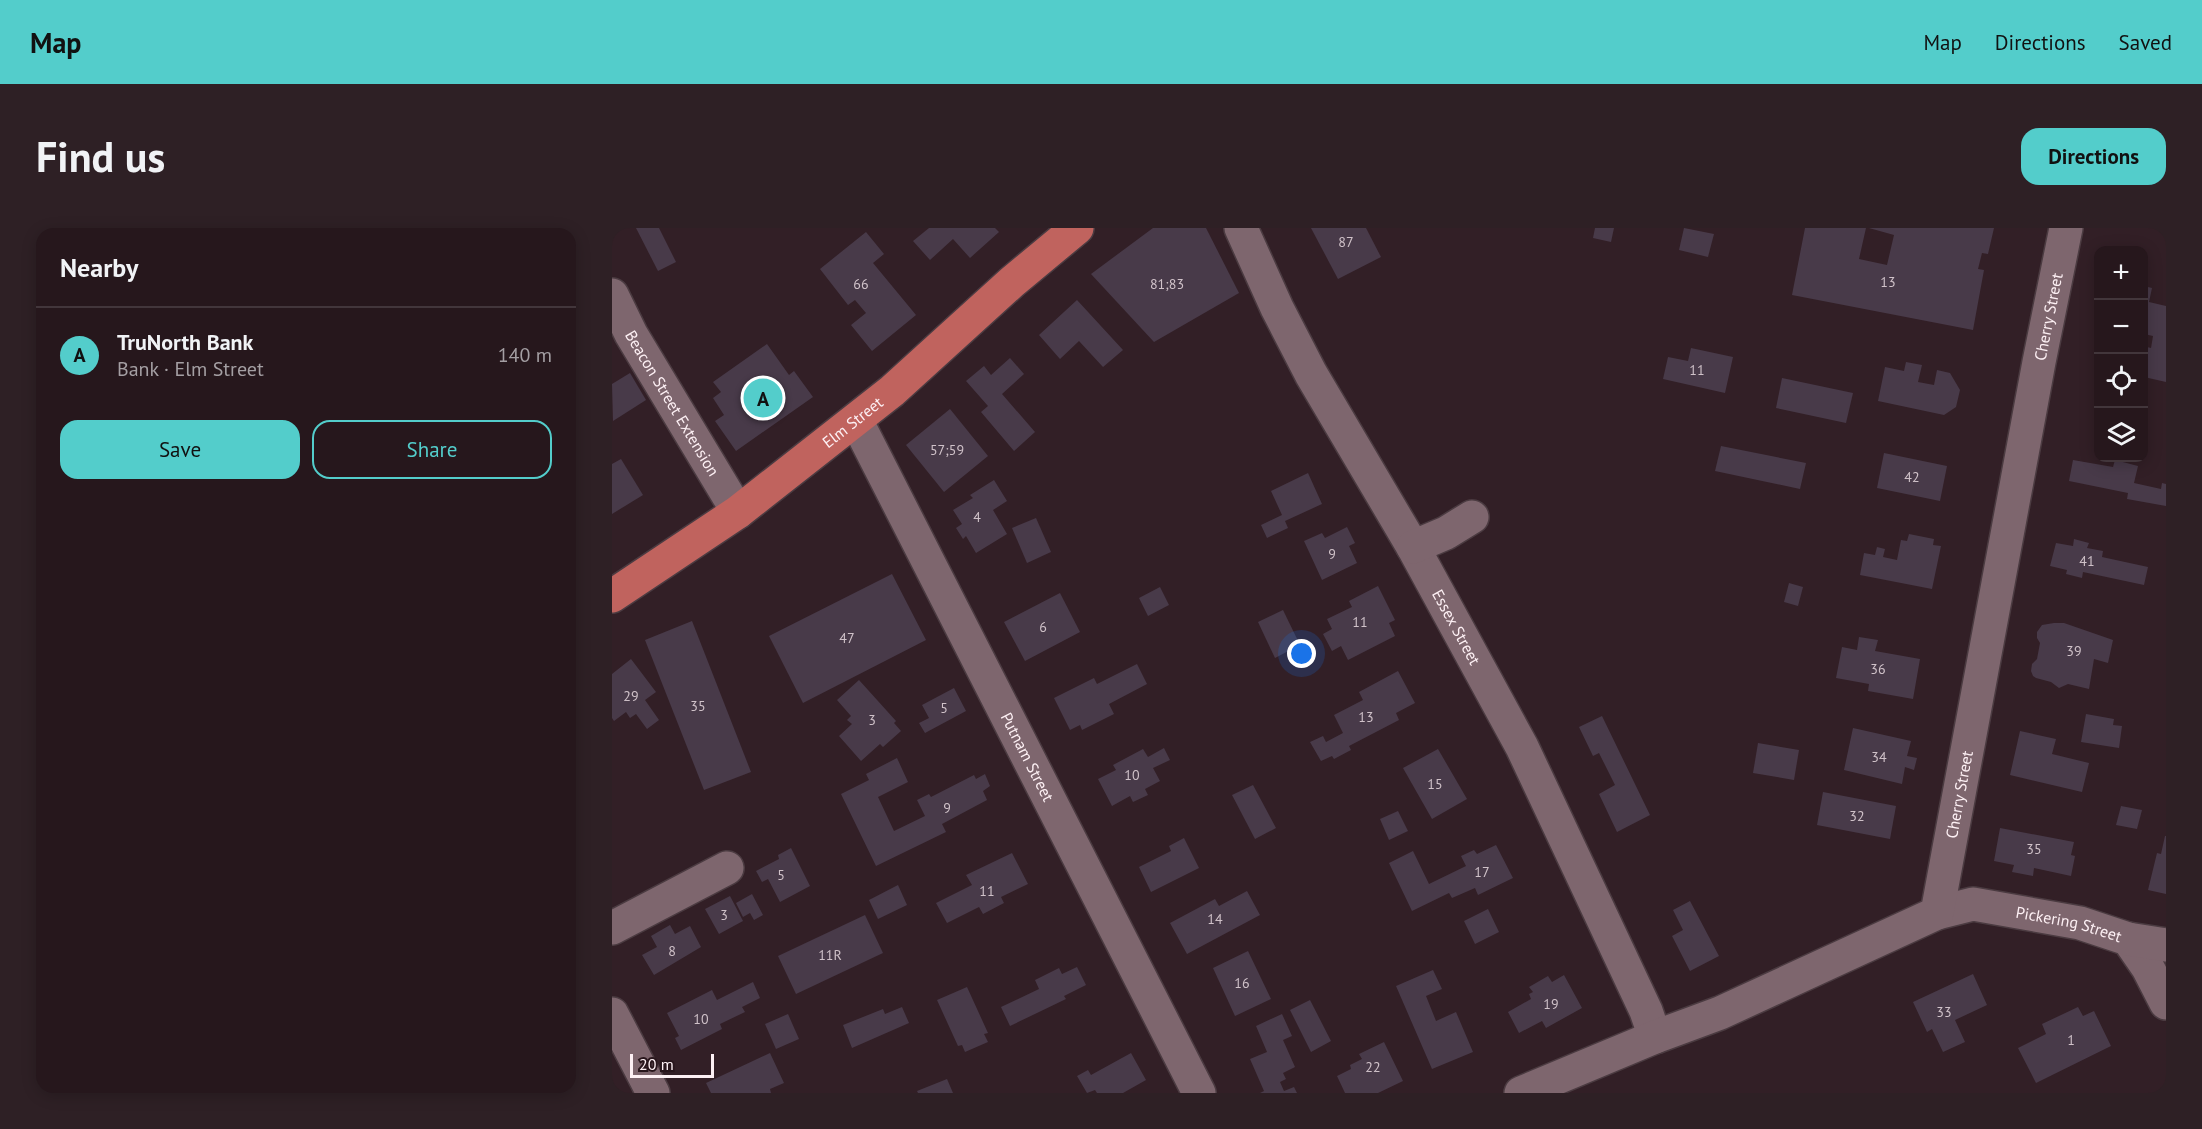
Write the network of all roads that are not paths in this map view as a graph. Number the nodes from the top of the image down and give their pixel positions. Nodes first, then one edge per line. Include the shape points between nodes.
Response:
1 (1077, 228) edge
2 (1240, 228) edge
3 (2066, 228) edge
4 (612, 295) edge
5 (856, 420) junction
6 (738, 512) junction
7 (1472, 517) dead end
8 (1413, 547) junction
9 (612, 596) edge
10 (727, 868) dead end
11 (1937, 913) junction
12 (612, 928) edge
13 (2128, 939) junction
14 (2166, 945) edge
15 (2166, 1003) edge
16 (612, 1014) edge
17 (1655, 1037) junction
18 (653, 1093) edge
19 (1199, 1093) edge
20 (1521, 1093) edge

1 - 5 main road, Elm Street
2 - 8 street, Essex Street via 1311,374
3 - 11 street, Cherry Street
4 - 6 street, Beacon Street Extension via 631,334
5 - 6 main road, Elm Street
5 - 19 street, Putnam Street
6 - 9 main road, Elm Street
7 - 8 street
8 - 17 street, Essex Street via 1522,747
10 - 12 street
11 - 13 street, Pickering Street via 1973,904 2080,923
11 - 17 street via 1720,1013
13 - 14 street
13 - 15 street, Pickering Street
16 - 18 street
17 - 20 street

